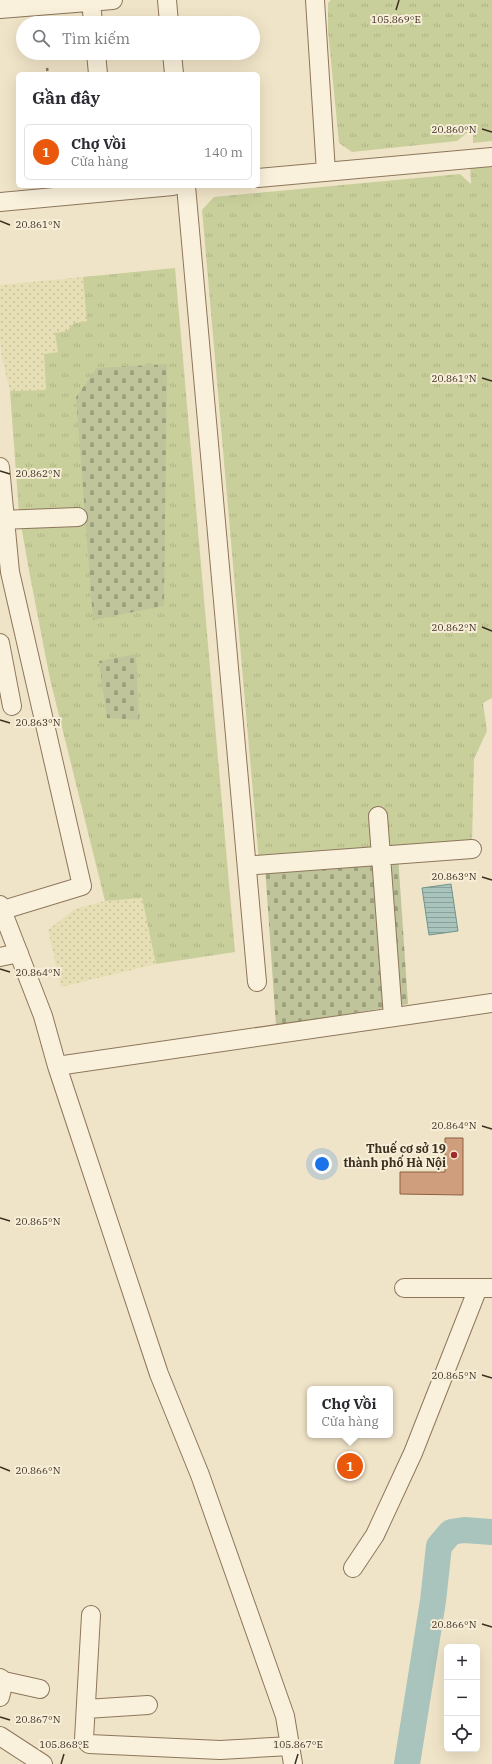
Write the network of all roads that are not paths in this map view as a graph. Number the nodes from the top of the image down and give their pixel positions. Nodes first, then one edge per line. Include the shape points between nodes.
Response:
1 (113, 0) edge
2 (167, 0) edge
3 (315, 0) edge
4 (91, 1) edge
5 (0, 9) edge
6 (92, 16) edge
7 (168, 16) edge
8 (97, 60) edge
9 (173, 60) edge
10 (98, 72) edge
11 (174, 72) edge
12 (492, 157) edge
13 (326, 172) junction
14 (260, 178) edge
15 (130, 188) edge
16 (186, 188) edge
17 (108, 189) edge
18 (0, 202) edge
19 (0, 466) edge
20 (78, 517) dead end
21 (3, 520) edge
22 (0, 643) edge
23 (2, 667) edge
24 (12, 706) dead end
25 (378, 816) dead end
26 (472, 849) dead end
27 (381, 856) junction
28 (256, 865) dead end
29 (1, 909) edge
30 (19, 953) junction
31 (0, 957) edge
32 (257, 982) dead end
33 (492, 1003) edge
34 (393, 1017) junction
35 (56, 1066) junction
36 (404, 1288) dead end
37 (485, 1288) edge
38 (353, 1568) dead end
39 (91, 1614) dead end
40 (1, 1685) edge
41 (40, 1689) dead end
42 (148, 1705) dead end
43 (86, 1709) junction
44 (0, 1736) edge
45 (290, 1746) junction
46 (43, 1764) edge
47 (293, 1764) edge

1 - 4 street
2 - 7 street
3 - 13 street
4 - 5 street
4 - 6 street
8 - 10 street
9 - 11 street
12 - 13 street
13 - 14 street
15 - 17 street
16 - 32 street
17 - 18 street
19 - 21 street
20 - 21 street
21 - 29 street via 10,572 82,886
22 - 23 street
23 - 24 street
25 - 27 street
26 - 27 street
27 - 28 street
27 - 34 street
29 - 30 street
30 - 31 street
30 - 35 street via 44,1016
33 - 34 street
34 - 35 street
35 - 45 street via 159,1374 200,1475 285,1716
36 - 37 street
37 - 38 street via 375,1535
39 - 43 street
40 - 41 street
42 - 43 street
43 - 45 street via 84,1739 91,1745 220,1750
44 - 46 street
45 - 47 street

